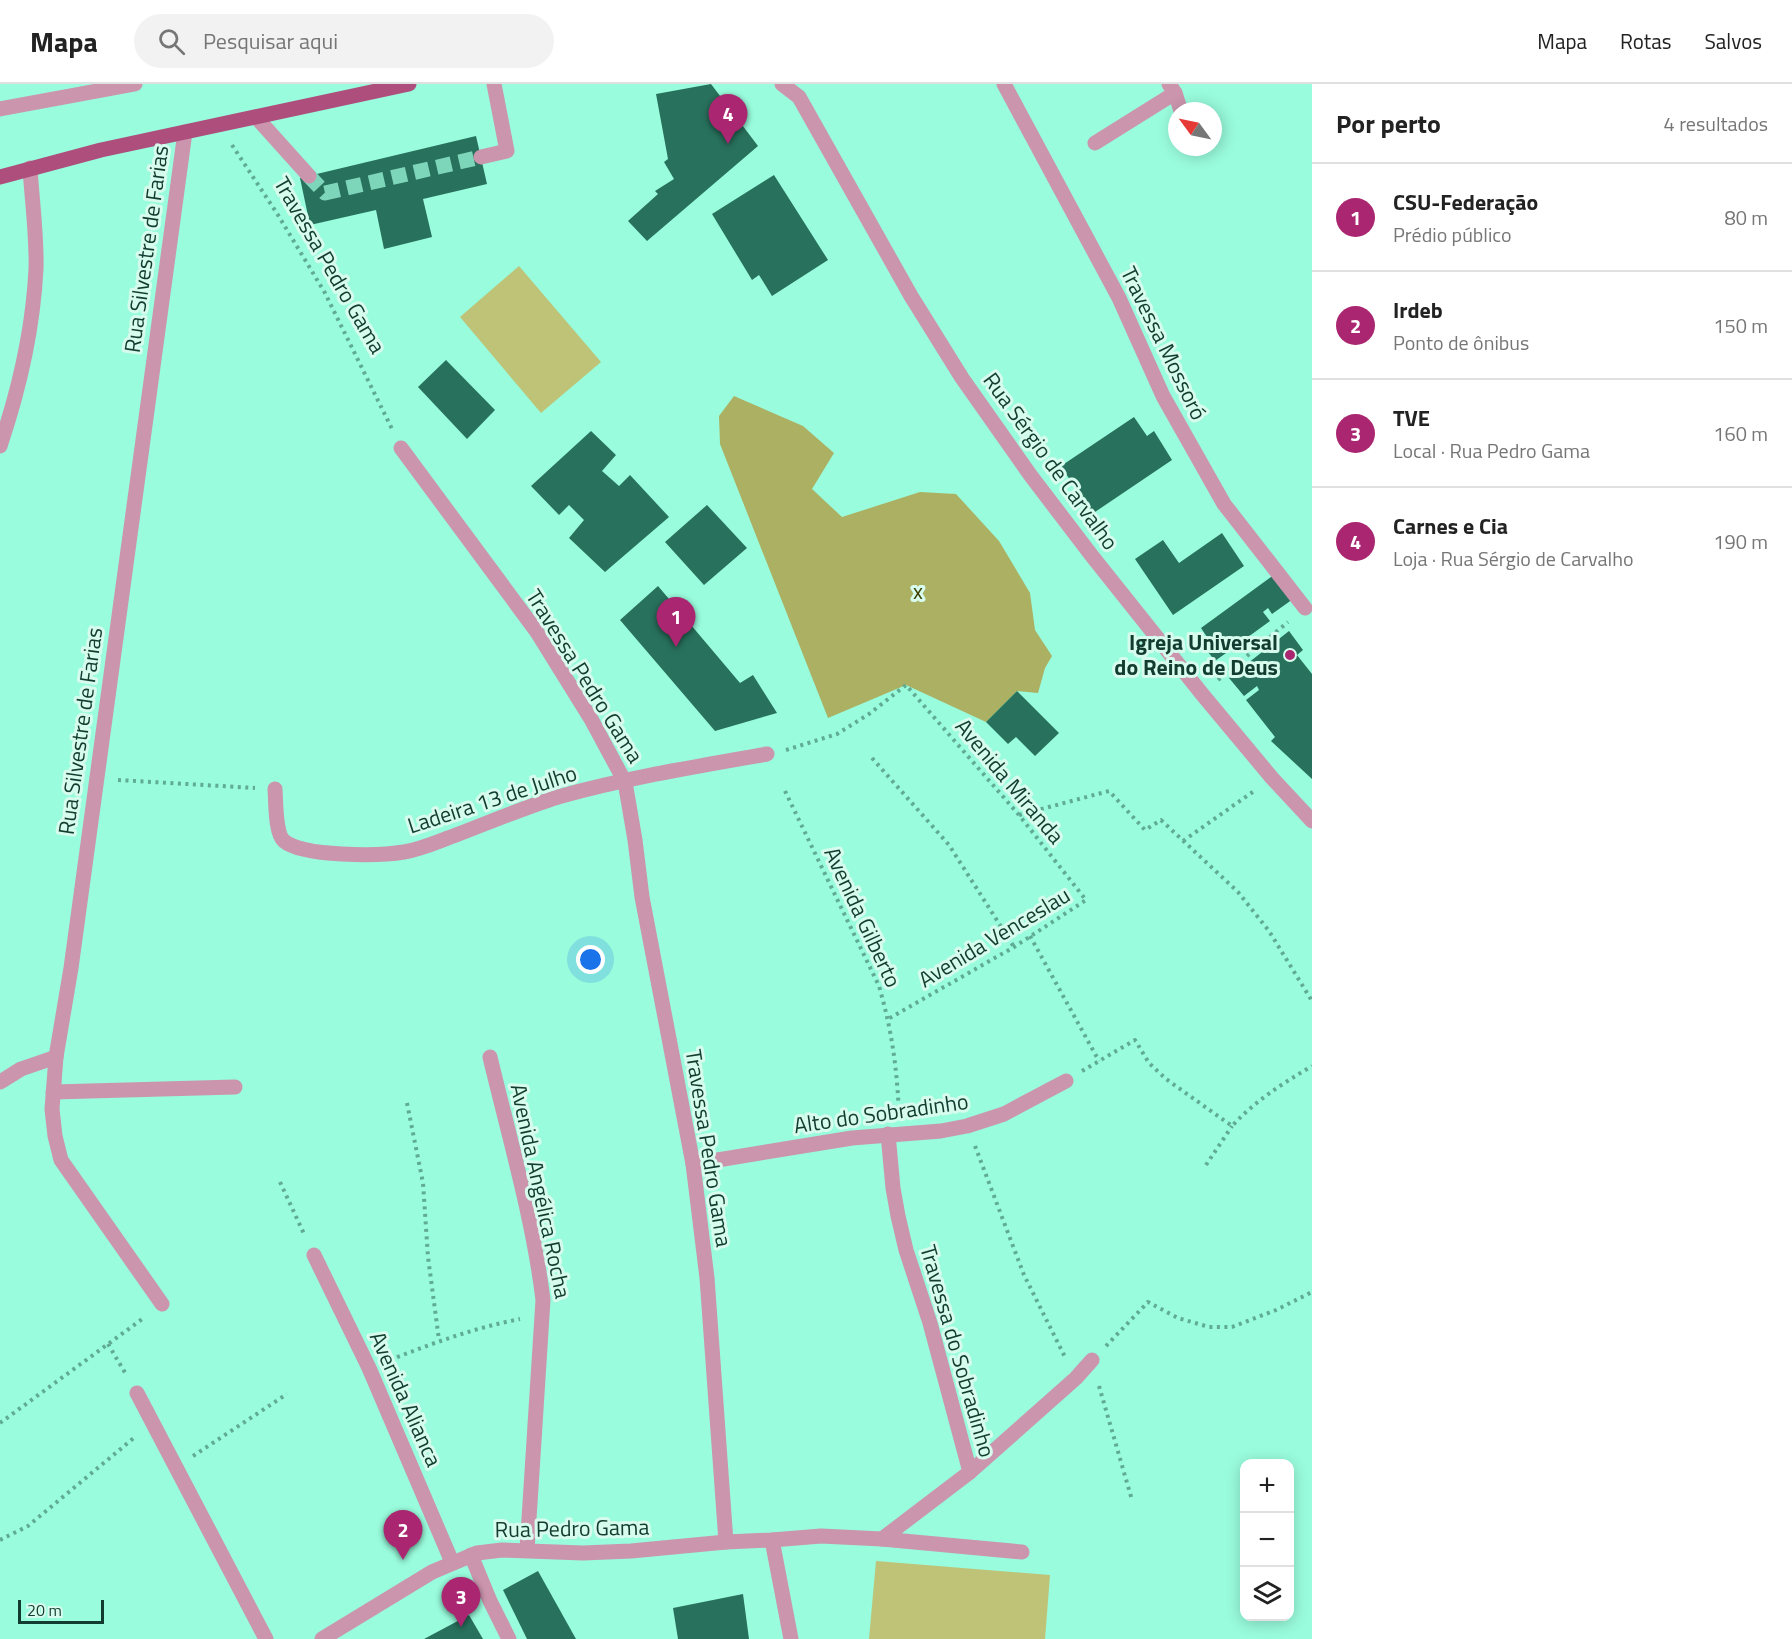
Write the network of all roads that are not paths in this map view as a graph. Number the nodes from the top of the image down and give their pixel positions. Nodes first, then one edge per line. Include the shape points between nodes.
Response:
1 (135, 84) edge
2 (409, 84) edge
3 (494, 84) edge
4 (783, 84) edge
5 (1004, 84) edge
6 (1172, 88) edge
7 (799, 91) edge
8 (70, 97) junction
9 (1177, 102) edge
10 (0, 109) edge
11 (0, 117) edge
12 (256, 117) junction
13 (185, 132) junction
14 (1095, 143) dead end
15 (481, 157) tunnel mouth
16 (30, 168) junction
17 (309, 176) tunnel mouth
18 (0, 177) edge
19 (0, 446) edge
20 (401, 448) road end
21 (1305, 608) road end
22 (767, 754) road end
23 (625, 782) junction
24 (274, 789) road end
25 (1312, 821) edge
26 (56, 1057) junction
27 (490, 1057) dead end
28 (1066, 1081) road end
29 (0, 1082) edge
30 (235, 1087) dead end
31 (53, 1092) junction
32 (894, 1134) junction
33 (693, 1164) junction
34 (314, 1255) road end
35 (162, 1304) road end
36 (1092, 1360) road end
37 (137, 1393) road end
38 (970, 1472) junction
39 (882, 1539) junction
40 (772, 1540) junction
41 (726, 1542) junction
42 (527, 1550) junction
43 (1022, 1552) dead end
44 (471, 1555) junction
45 (452, 1562) junction
46 (267, 1639) edge
47 (322, 1639) edge
48 (510, 1639) edge
49 (791, 1639) edge

1 - 8 street
2 - 12 main road
3 - 15 street via 507,151
4 - 7 street, Rua Sérgio de Carvalho
5 - 21 street, Travessa Mossoró via 1119,298 1162,396 1224,504
6 - 9 street
6 - 14 street
7 - 25 street, Rua Sérgio de Carvalho via 911,296 962,378 1085,547 1272,778
8 - 10 street
8 - 11 street
12 - 13 main road
12 - 17 street
13 - 16 main road
13 - 26 street, Rua Silvestre de Farias
16 - 18 main road
16 - 19 street via 34,297 26,347
20 - 23 street, Travessa Pedro Gama via 537,632
22 - 23 street, Ladeira 13 de Julho
23 - 24 street, Ladeira 13 de Julho via 560,797 429,845 381,855 304,850 286,843 279,836
23 - 33 street, Travessa Pedro Gama via 642,897
26 - 29 street via 21,1069
26 - 31 street, Rua Silvestre de Farias
27 - 42 street, Avenida Angélica Rocha via 540,1276 543,1315
28 - 32 street, Alto do Sobradinho via 1004,1114 967,1126
30 - 31 street
31 - 35 street, Rua Silvestre de Farias via 54,1127 61,1160
32 - 33 street, Alto do Sobradinho
32 - 38 street, Travessa do Sobradinho via 892,1188 898,1216
33 - 41 street, Travessa Pedro Gama via 707,1278
34 - 45 street, Avenida Alianca via 369,1368
36 - 38 street
37 - 46 street
38 - 39 street, Travessa do Sobradinho
39 - 40 street, Rua Pedro Gama via 821,1536
39 - 43 street, Rua Pedro Gama
40 - 41 street, Rua Pedro Gama
40 - 49 street
41 - 42 street, Rua Pedro Gama via 583,1553
42 - 44 street, Rua Pedro Gama
44 - 45 street, Rua Pedro Gama
44 - 48 street
45 - 47 street, Rua Pedro Gama

